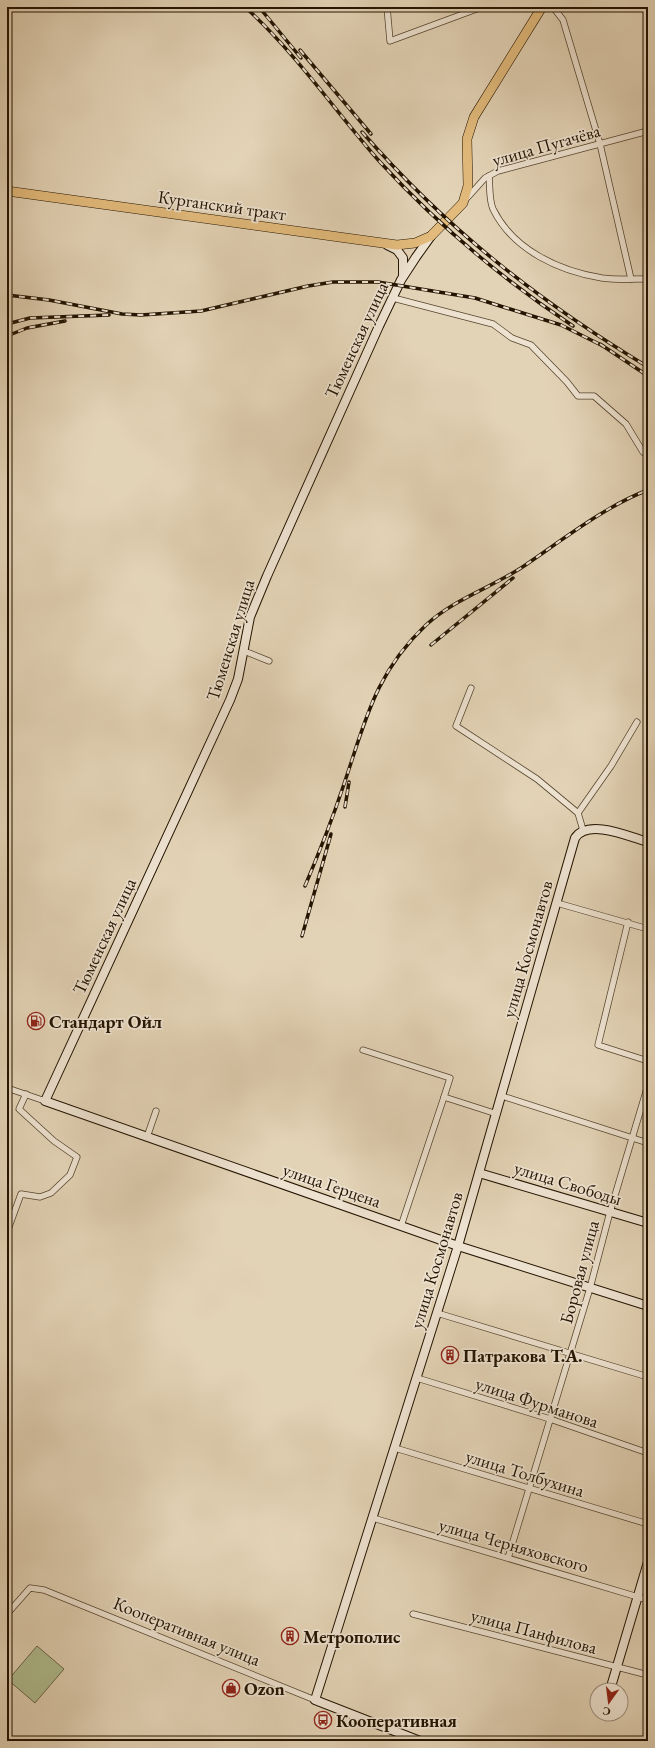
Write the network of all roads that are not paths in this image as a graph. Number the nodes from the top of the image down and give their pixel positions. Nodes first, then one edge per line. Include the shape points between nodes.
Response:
1 (387, 7) edge
2 (482, 7) edge
3 (542, 7) edge
4 (553, 7) edge
5 (648, 131) edge
6 (600, 144) junction
7 (489, 176) junction
8 (7, 191) edge
9 (463, 203) junction
10 (431, 236) junction
11 (377, 242) junction
12 (631, 279) junction
13 (648, 279) edge
14 (401, 280) junction
15 (393, 298) junction
16 (643, 452) dead end
17 (244, 651) junction
18 (269, 661) dead end
19 (471, 688) dead end
20 (637, 722) dead end
21 (578, 813) junction
22 (584, 830) junction
23 (648, 842) edge
24 (557, 903) junction
25 (628, 922) junction
26 (648, 928) edge
27 (363, 1050) dead end
28 (648, 1061) edge
29 (648, 1085) edge
30 (7, 1088) edge
31 (26, 1094) junction
32 (502, 1096) junction
33 (444, 1097) junction
34 (45, 1101) junction
35 (156, 1111) dead end
36 (497, 1114) junction
37 (147, 1137) junction
38 (632, 1138) junction
39 (648, 1143) edge
40 (480, 1173) junction
41 (610, 1212) junction
42 (648, 1223) edge
43 (401, 1226) junction
44 (8, 1232) edge
45 (458, 1246) junction
46 (590, 1288) junction
47 (648, 1306) edge
48 (437, 1313) junction
49 (571, 1352) junction
50 (648, 1377) edge
51 (417, 1378) junction
52 (550, 1419) junction
53 (395, 1448) junction
54 (648, 1453) edge
55 (529, 1489) junction
56 (373, 1518) junction
57 (648, 1524) edge
58 (508, 1558) junction
59 (648, 1562) edge
60 (638, 1597) junction
61 (648, 1600) edge
62 (7, 1614) edge
63 (413, 1614) dead end
64 (617, 1667) junction
65 (648, 1676) edge
66 (612, 1682) edge
67 (316, 1700) junction
68 (420, 1741) edge

1 - 2 street via 390,41
3 - 9 main road via 474,117 468,140 468,186
4 - 6 street via 563,20
5 - 6 street, улица Пугачёва
6 - 7 street, улица Пугачёва via 498,171
6 - 12 street
7 - 9 street, улица Пугачёва via 474,188
7 - 12 street via 492,208 509,234 537,256 574,272 603,278
8 - 11 main road, Курганский тракт
9 - 10 main road
10 - 11 main road, Курганский тракт via 408,245
10 - 14 street, Тюменская улица
11 - 14 street via 400,253 404,264
12 - 13 street
14 - 15 street, Тюменская улица
15 - 16 street via 493,324 512,338 531,345 578,396 594,396 626,424
15 - 17 street, Тюменская улица via 267,576 250,617
17 - 18 street
17 - 34 street, Тюменская улица via 230,700
19 - 21 street via 456,726 538,779
20 - 21 street via 611,766
21 - 22 street
22 - 23 street via 608,830
22 - 24 street, улица Космонавтов via 575,838
24 - 25 street
24 - 32 street, улица Космонавтов
25 - 26 street
25 - 28 street via 598,1045
27 - 33 street via 450,1078
29 - 38 street, Боровая улица
30 - 31 street, улица Герцена
31 - 34 street, улица Герцена
31 - 44 street via 19,1109 54,1141 77,1157 70,1175 51,1193 40,1198 22,1194
32 - 36 street, улица Космонавтов
32 - 38 street
33 - 36 street
33 - 43 street
34 - 37 street, улица Герцена
35 - 37 street
36 - 40 street, улица Космонавтов
37 - 43 street, улица Герцена
38 - 39 street
38 - 41 street, Боровая улица
40 - 41 street, улица Свободы
40 - 45 street, улица Космонавтов
41 - 42 street, улица Свободы
41 - 46 street, Боровая улица
43 - 45 street, улица Герцена
45 - 46 street, улица Герцена
45 - 48 street, улица Космонавтов
46 - 47 street, улица Герцена
46 - 49 street, Боровая улица
48 - 49 street
48 - 51 street, улица Космонавтов
49 - 50 street
49 - 52 street, Боровая улица
51 - 52 street, улица Фурманова
51 - 53 street, улица Космонавтов
52 - 54 street, улица Фурманова
52 - 55 street, Боровая улица
53 - 55 street, улица Толбухина
53 - 56 street, улица Космонавтов
55 - 57 street, улица Толбухина
55 - 58 street, Боровая улица
56 - 58 street, улица Черняховского
56 - 67 street, улица Космонавтов
58 - 60 street, улица Черняховского
59 - 60 street
60 - 61 street, улица Черняховского
60 - 64 street
62 - 67 street, Кооперативная улица via 30,1588 44,1590
63 - 64 street, улица Панфилова
64 - 65 street, улица Панфилова
64 - 66 street
67 - 68 street, Кооперативная улица

